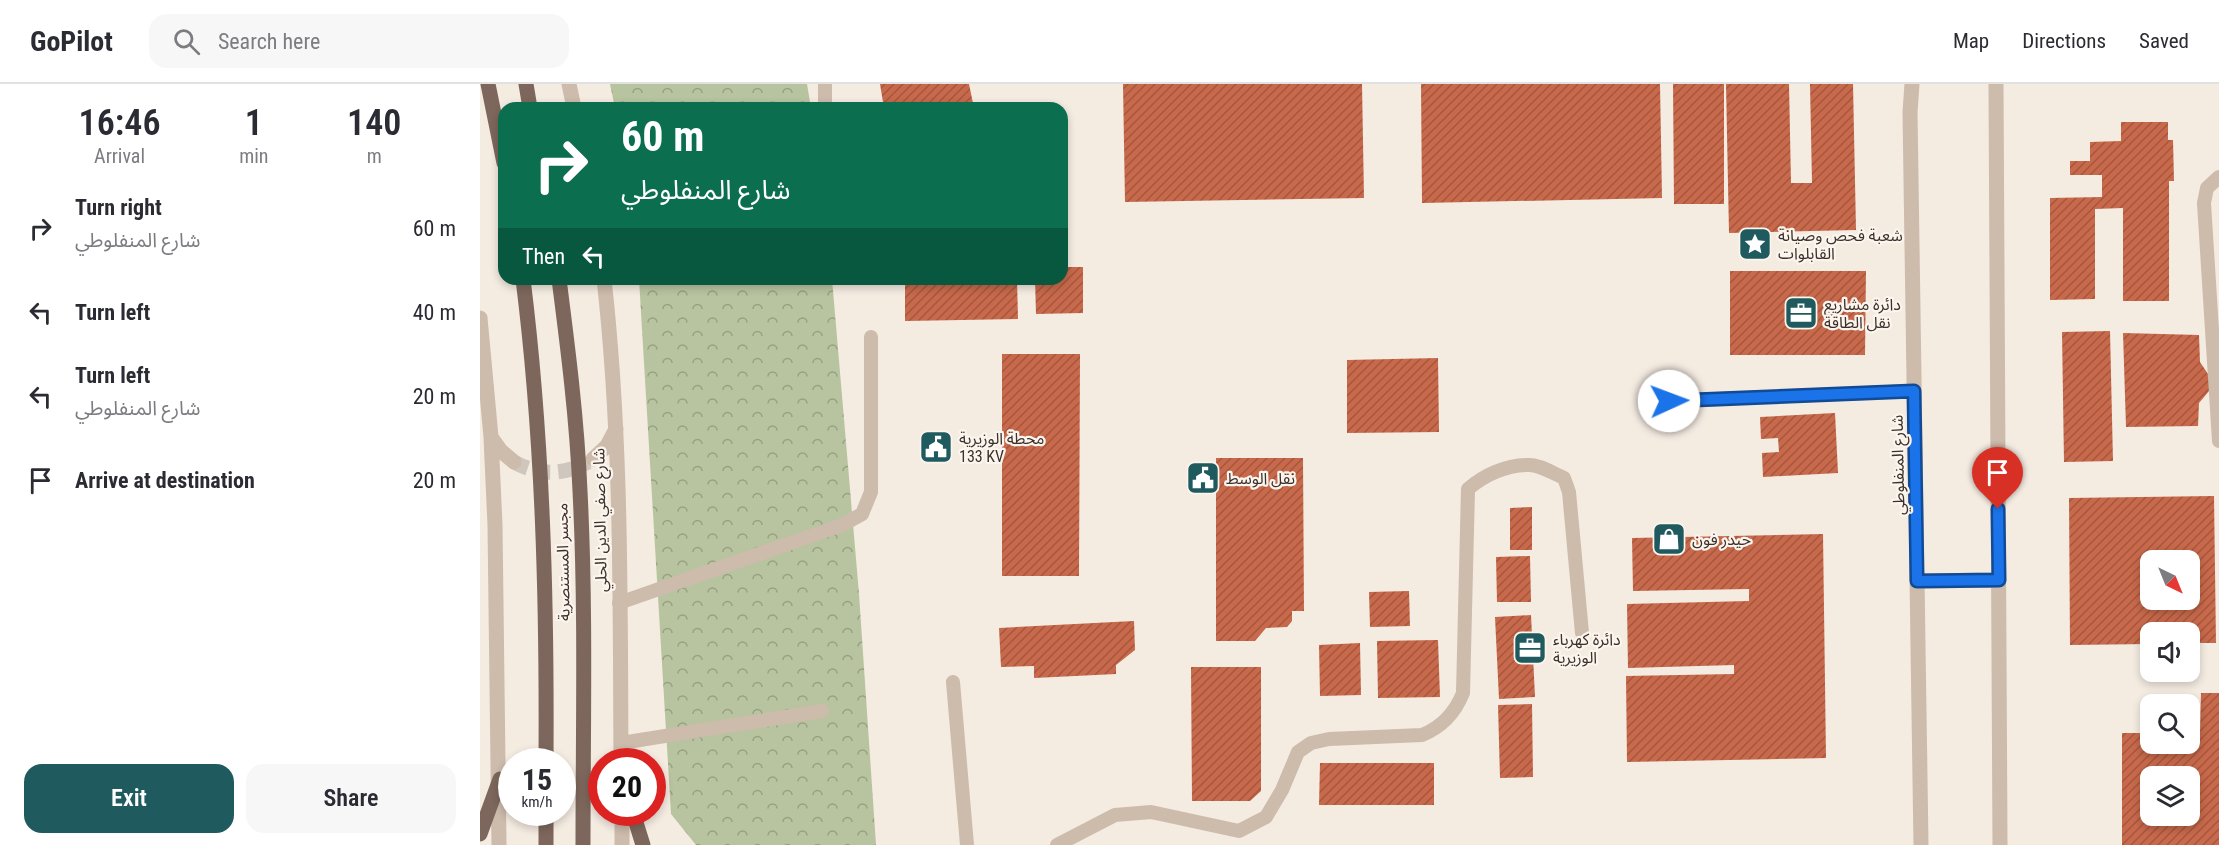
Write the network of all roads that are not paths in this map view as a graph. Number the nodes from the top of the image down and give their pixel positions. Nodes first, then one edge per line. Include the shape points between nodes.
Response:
1 (488, 84) edge
2 (526, 84) edge
3 (569, 84) edge
4 (825, 84) edge
5 (1912, 84) edge
6 (1996, 84) edge
7 (529, 102) edge
8 (573, 102) edge
9 (825, 102) edge
10 (498, 133) edge
11 (2219, 177) edge
12 (524, 285) edge
13 (560, 285) edge
14 (605, 285) edge
15 (480, 318) edge
16 (871, 337) dead end
17 (1914, 391) junction
18 (1669, 401) dead end
19 (616, 428) junction
20 (491, 437) junction
21 (2219, 441) edge
22 (593, 459) tunnel mouth
23 (514, 462) tunnel mouth
24 (1999, 580) junction
25 (1917, 581) junction
26 (619, 603) junction
27 (1582, 633) dead end
28 (953, 682) dead end
29 (822, 711) dead end
30 (621, 743) junction
31 (499, 748) edge
32 (546, 748) edge
33 (621, 748) edge
34 (498, 784) edge
35 (499, 826) edge
36 (546, 826) edge
37 (622, 826) edge
38 (637, 826) edge
39 (480, 834) edge
40 (499, 845) edge
41 (546, 845) edge
42 (583, 845) edge
43 (622, 845) edge
44 (643, 845) edge
45 (967, 845) edge
46 (1057, 845) edge
47 (1921, 845) edge
48 (2000, 845) edge

1 - 10 main road
2 - 7 main road
3 - 8 street
4 - 9 lane
5 - 17 street, شارع المنفلوطي
6 - 24 street
11 - 21 lane via 2207,188 2204,203
12 - 32 main road, مجسر المستنصرية, bridge via 542,491
13 - 42 main road, مجسر المستنصرية, bridge via 580,491
14 - 19 street, شارع صفي الدين الحلي
15 - 20 street
16 - 26 lane via 871,492 862,514 842,525
17 - 18 lane
17 - 25 street, شارع المنفلوطي
19 - 22 street via 607,446
19 - 26 street, شارع صفي الدين الحلي
20 - 23 street
20 - 31 street
24 - 25 street
24 - 48 street
25 - 47 street, شارع المنفلوطي
26 - 30 street, شارع صفي الدين الحلي
27 - 46 lane via 1569,492 1564,478 1530,464 1480,478 1468,489 1463,693 1445,721 1422,735 1311,743 1298,752 1266,817 1239,831 1151,812 1115,815
28 - 45 lane
29 - 30 lane
30 - 33 street, شارع صفي الدين الحلي
34 - 39 main road
35 - 40 street
36 - 41 main road
37 - 43 street
38 - 44 main road

